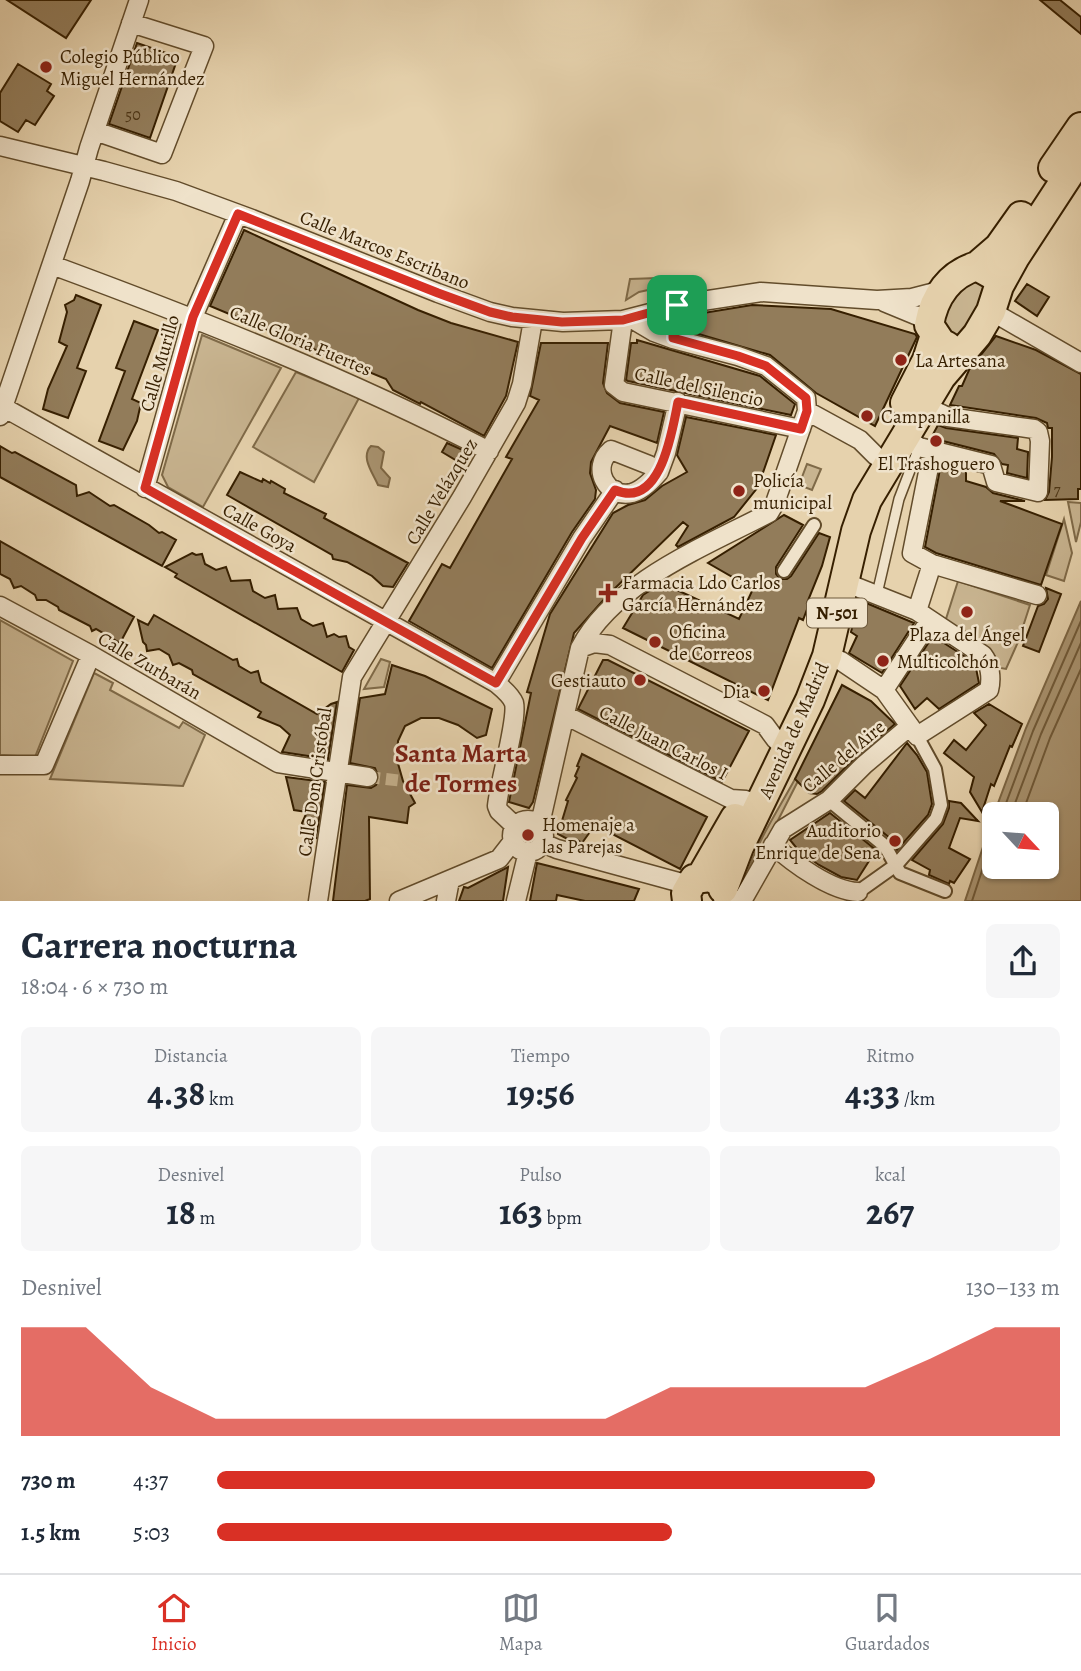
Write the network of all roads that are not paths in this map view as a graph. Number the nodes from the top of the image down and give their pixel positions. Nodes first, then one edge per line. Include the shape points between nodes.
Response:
1 (139, 0) edge
2 (131, 23) junction
3 (1081, 127) edge
4 (95, 131) junction
5 (0, 146) edge
6 (1081, 156) edge
7 (84, 166) junction
8 (238, 214) junction
9 (52, 265) junction
10 (977, 266) junction
11 (943, 290) junction
12 (995, 298) junction
13 (877, 300) junction
14 (677, 305) junction
15 (193, 317) junction
16 (533, 320) junction
17 (628, 320) junction
18 (932, 328) junction
19 (673, 338) junction
20 (966, 346) junction
21 (1081, 363) edge
22 (678, 402) junction
23 (807, 404) junction
24 (923, 405) junction
25 (2, 411) edge
26 (801, 429) junction
27 (918, 445) junction
28 (489, 451) junction
29 (876, 456) junction
30 (659, 472) junction
31 (145, 488) junction
32 (615, 490) junction
33 (814, 525) dead end
34 (932, 564) junction
35 (784, 571) dead end
36 (844, 582) junction
37 (877, 594) junction
38 (1037, 595) dead end
39 (0, 606) edge
40 (924, 616) junction
41 (386, 622) junction
42 (580, 648) junction
43 (91, 655) junction
44 (827, 656) junction
45 (355, 671) joint
46 (496, 683) junction
47 (884, 690) junction
48 (565, 715) junction
49 (913, 731) junction
50 (776, 740) junction
51 (0, 765) edge
52 (337, 773) junction
53 (368, 777) tunnel mouth
54 (746, 800) junction
55 (829, 800) junction
56 (540, 824) junction
57 (514, 834) junction
58 (773, 845) junction
59 (532, 854) junction
60 (896, 864) junction
61 (450, 880) junction
62 (945, 891) dead end
63 (707, 892) edge
64 (858, 892) joint
65 (318, 901) edge
66 (399, 901) edge
67 (446, 901) edge
68 (516, 901) edge

1 - 2 street
2 - 4 street
2 - 4 street via 204,46 162,154
3 - 10 highway via 999,247
4 - 7 street
5 - 7 street, Calle Marcos Escribano
6 - 12 highway via 1015,257
7 - 8 street, Calle Marcos Escribano via 176,191
7 - 9 street
8 - 15 street, Calle Murillo
8 - 16 street, Calle Marcos Escribano via 490,312
9 - 15 street, Calle Gloria Fuertes
9 - 25 street
10 - 11 highway via 953,276
10 - 12 highway via 992,273
11 - 13 street, Calle Marcos Escribano
11 - 18 highway
12 - 20 highway via 977,335
12 - 21 street
13 - 14 street, Calle Marcos Escribano via 761,292
13 - 18 street, Calle Marcos Escribano
14 - 17 street, Calle Marcos Escribano
14 - 19 street
15 - 28 street, Calle Gloria Fuertes via 367,391
15 - 31 street, Calle Murillo
16 - 17 street, Calle Marcos Escribano
16 - 28 street, Calle Velázquez via 516,403
17 - 19 street
17 - 22 street, Calle del Silencio via 614,385 622,392
18 - 20 highway via 941,343 952,349
18 - 29 highway, Avenida de Madrid / N-501 via 915,385
19 - 23 street via 766,366
20 - 24 highway, Avenida de Madrid / N-501
22 - 26 street, Calle del Silencio
22 - 30 street
23 - 26 street
23 - 29 street
24 - 27 highway, Avenida de Madrid / N-501
24 - 27 street via 948,417 1038,432 1038,492 996,482 992,466
25 - 31 street, Calle Goya
26 - 42 street via 769,513 634,588 589,631
27 - 34 street via 912,553
27 - 36 highway, Avenida de Madrid / N-501 via 867,500
27 - 37 lane via 899,499
28 - 41 street, Calle Velázquez
29 - 50 highway, Avenida de Madrid / N-501 via 855,496 813,644
30 - 32 street via 632,493
30 - 32 street via 611,450 600,467 604,481
31 - 41 street, Calle Goya
32 - 46 street
33 - 35 street
34 - 38 street
34 - 40 street
36 - 37 street
36 - 44 highway, Avenida de Madrid / N-501
37 - 40 street
39 - 43 street, Calle Zurbarán
40 - 47 street
40 - 49 street, Calle del Aire via 988,661 990,684 989,690
41 - 45 street, Calle Velázquez
41 - 46 street, Calle Goya
42 - 48 street
42 - 50 street via 594,642 610,645 765,725
43 - 51 street via 44,765
43 - 52 street, Calle Zurbarán via 278,763
44 - 47 street
44 - 63 highway, Avenida de Madrid / N-501 via 739,847
45 - 52 street, Calle Don Cristóbal
46 - 57 street via 514,704 497,806
47 - 49 street
48 - 54 street, Calle Juan Carlos I via 731,799
48 - 56 street
49 - 55 street, Calle del Aire via 864,765
49 - 60 street via 935,769 941,805 936,819
50 - 54 highway, Avenida de Madrid / N-501
52 - 53 street
52 - 65 street, Calle Don Cristóbal
54 - 63 highway, Avenida de Madrid / N-501
55 - 58 street, Calle del Aire via 783,829
55 - 60 street via 885,846
56 - 57 street via 527,820
56 - 59 street via 544,833
57 - 59 street via 521,851
57 - 61 street via 499,859
58 - 63 street, Calle del Aire via 743,901
58 - 64 street via 792,862 836,886
59 - 63 street via 557,849
59 - 68 street
60 - 62 street via 900,873
60 - 64 street
61 - 66 street
61 - 67 street

